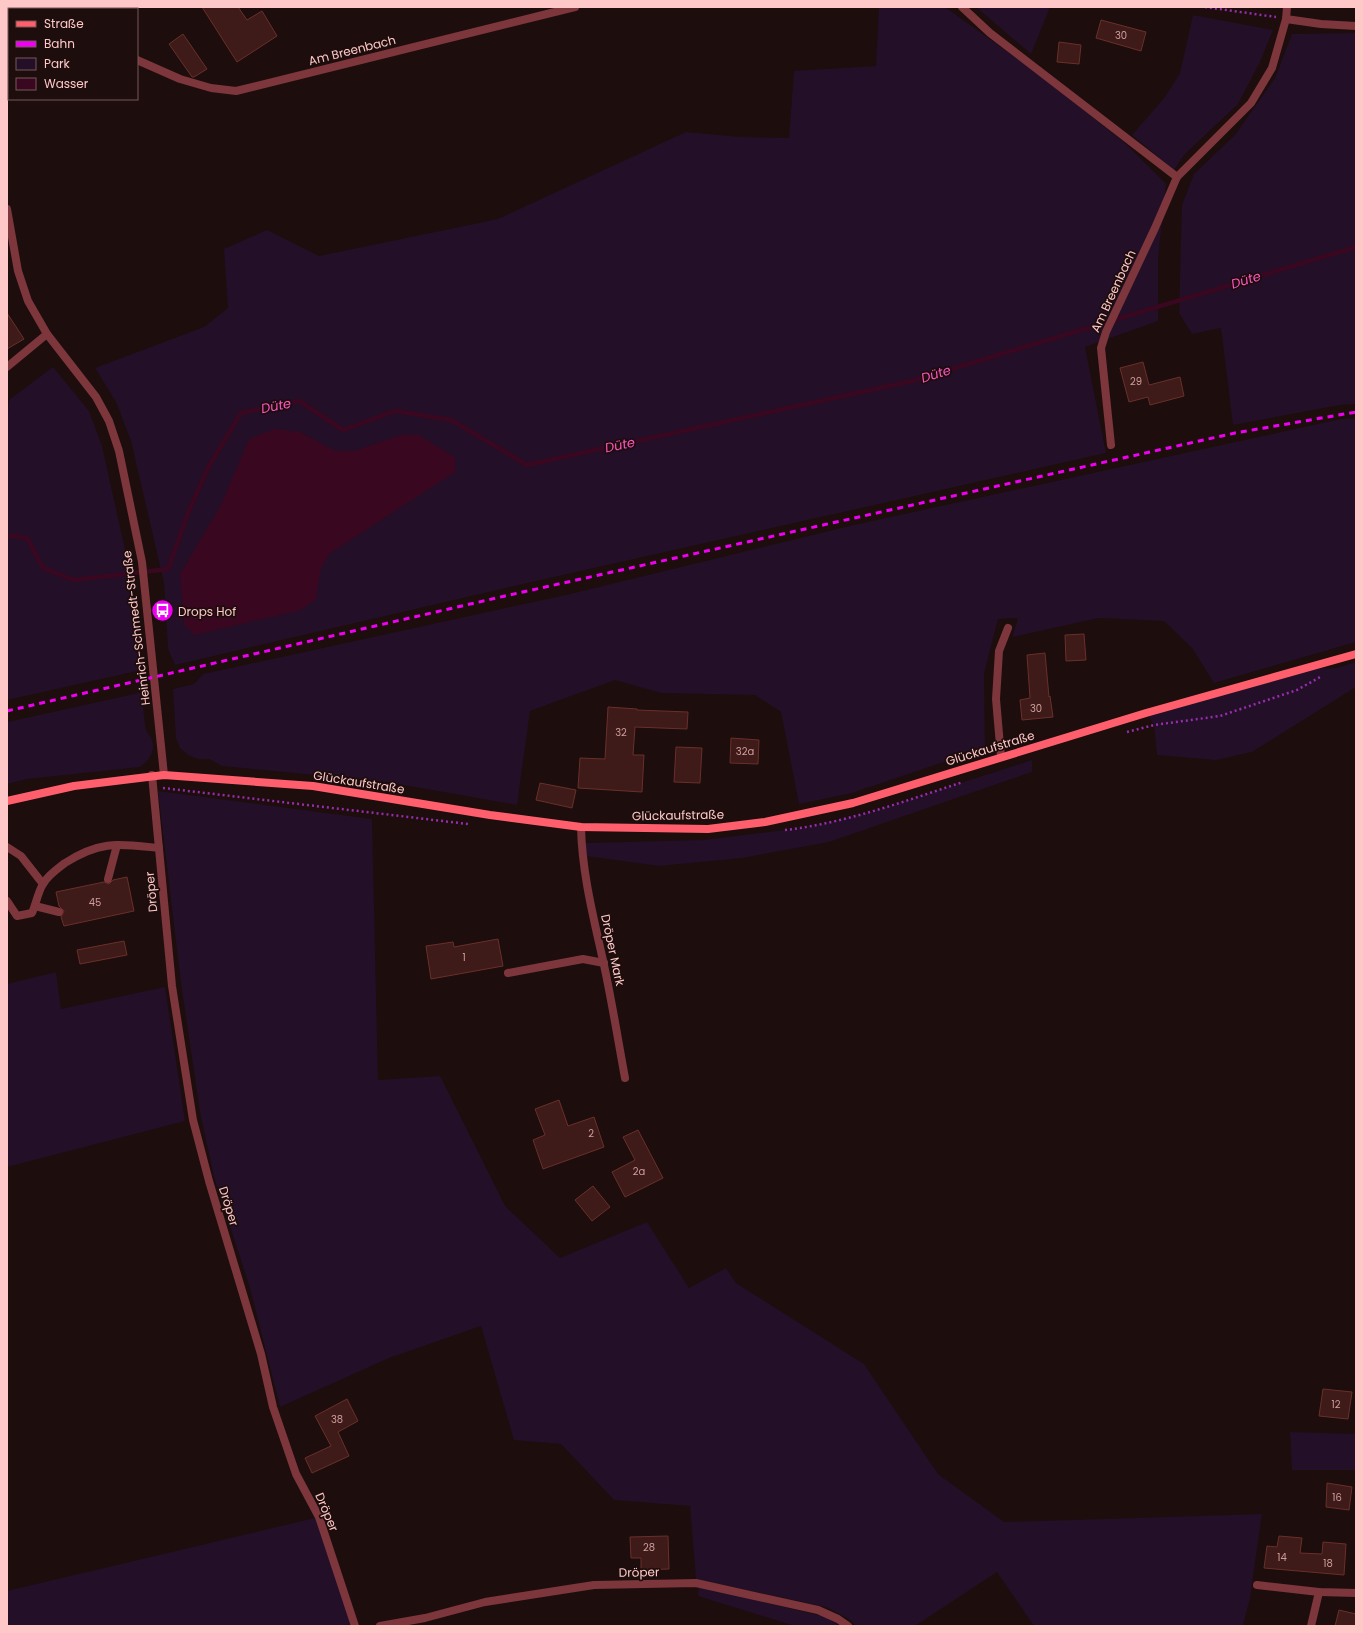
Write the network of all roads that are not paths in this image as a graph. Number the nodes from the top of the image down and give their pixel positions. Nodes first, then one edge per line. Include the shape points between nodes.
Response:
1 (575, 7) edge
2 (962, 7) edge
3 (1287, 7) edge
4 (1286, 19) junction
5 (1356, 26) edge
6 (138, 60) edge
7 (1177, 177) junction
8 (7, 209) edge
9 (47, 334) junction
10 (7, 367) edge
11 (1112, 446) dead end
12 (1008, 628) dead end
13 (1356, 654) edge
14 (1001, 757) junction
15 (152, 775) junction
16 (164, 775) junction
17 (7, 801) edge
18 (581, 827) junction
19 (117, 845) junction
20 (7, 847) edge
21 (159, 848) junction
22 (108, 879) dead end
23 (43, 884) junction
24 (7, 901) edge
25 (35, 906) junction
26 (59, 912) dead end
27 (604, 963) junction
28 (508, 973) dead end
29 (624, 1078) dead end
30 (1257, 1585) dead end
31 (1319, 1592) junction
32 (1356, 1593) edge
33 (355, 1626) edge
34 (380, 1626) edge
35 (848, 1626) edge
36 (1311, 1626) edge

1 - 6 street, Am Breenbach via 236,91 211,88 180,79
2 - 7 street via 990,33
3 - 4 street, Am Breenbach
4 - 5 street
4 - 7 street, Am Breenbach via 1272,68 1251,103
7 - 11 street, Am Breenbach via 1101,348
8 - 9 street, Heinrich-Schmedt-Straße via 18,271 28,301
9 - 10 street
9 - 16 street, Heinrich-Schmedt-Straße via 96,397 109,420 119,452 142,562
12 - 14 street via 1000,651 996,700
13 - 14 main road, Glückaufstraße via 1146,712
14 - 18 main road, Glückaufstraße via 853,803 765,822 708,829
15 - 16 main road, Glückaufstraße
15 - 17 main road, Glückaufstraße via 74,786
15 - 21 street, Dröper
16 - 18 main road, Glückaufstraße via 313,786
18 - 27 street, Dröper Mark via 584,871
19 - 21 street
19 - 22 street
19 - 23 street via 106,845 74,857 52,872
20 - 23 street via 21,856
21 - 33 street, Dröper via 172,986 195,1128 276,1414 296,1474 319,1517
23 - 25 street
24 - 25 street via 17,916 32,913
25 - 26 street
27 - 28 street via 583,959
27 - 29 street, Dröper Mark
30 - 31 street
31 - 32 street
31 - 36 street
34 - 35 street, Dröper via 425,1618 485,1602 594,1585 689,1583 818,1610

